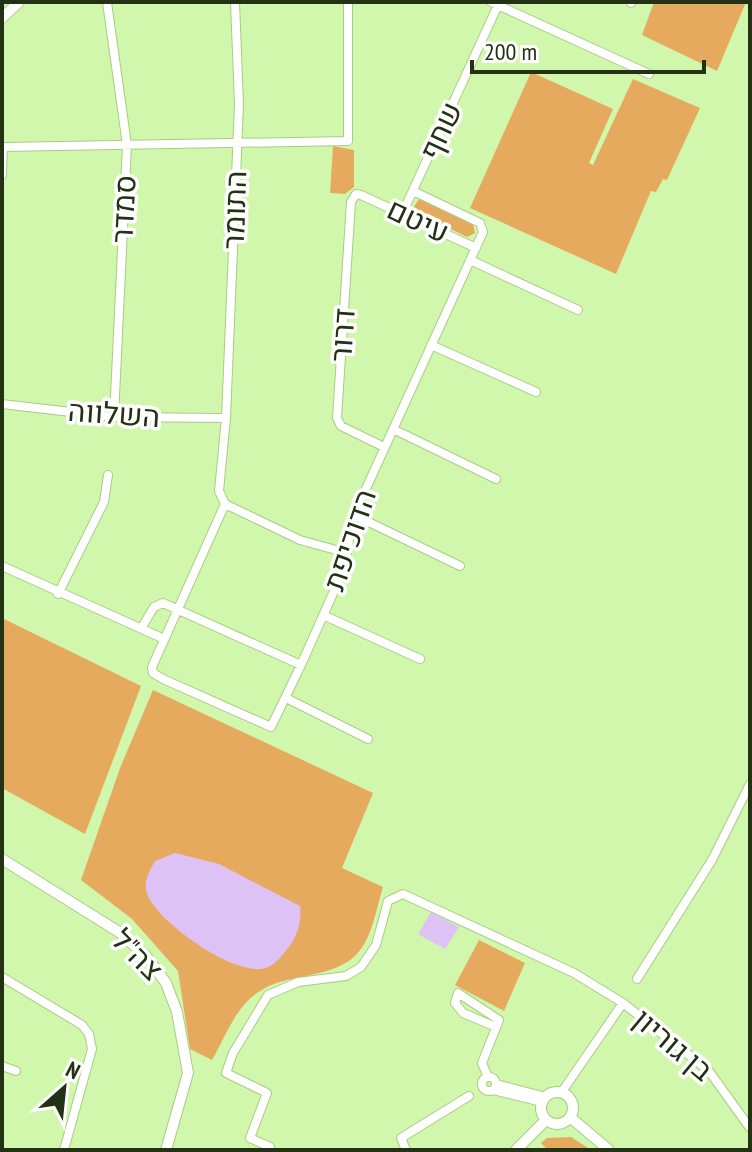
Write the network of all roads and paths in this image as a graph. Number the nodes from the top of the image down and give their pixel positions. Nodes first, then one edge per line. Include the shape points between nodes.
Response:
1 (19, 2) edge
2 (107, 2) edge
3 (235, 2) edge
4 (348, 2) edge
5 (494, 4) edge
6 (2, 18) edge
7 (649, 74) dead end
8 (127, 145) junction
9 (238, 145) junction
10 (3, 147) edge
11 (2, 175) edge
12 (413, 191) junction
13 (354, 196) joint
14 (403, 212) junction
15 (476, 248) junction
16 (470, 260) junction
17 (578, 310) dead end
18 (431, 345) junction
19 (536, 392) dead end
20 (2, 404) edge
21 (114, 417) junction
22 (226, 418) junction
23 (393, 429) junction
24 (384, 447) junction
25 (108, 475) dead end
26 (496, 479) dead end
27 (225, 504) junction
28 (354, 515) junction
29 (347, 553) junction
30 (2, 566) edge
31 (460, 566) dead end
32 (58, 594) junction
33 (176, 610) junction
34 (323, 615) junction
35 (142, 627) junction
36 (162, 638) junction
37 (420, 659) dead end
38 (301, 665) junction
39 (286, 698) junction
40 (368, 739) dead end
41 (750, 784) edge
42 (2, 859) edge
43 (2, 977) edge
44 (637, 979) dead end
45 (623, 1003) junction
46 (498, 1023) junction
47 (2, 1066) edge
48 (16, 1071) dead end
49 (561, 1093) junction
50 (469, 1096) dead end
51 (544, 1100) junction
52 (570, 1117) junction
53 (546, 1120) junction
54 (750, 1128) edge
55 (269, 1149) edge
56 (64, 1150) edge
57 (166, 1150) edge
58 (406, 1150) edge
59 (516, 1150) edge
60 (609, 1150) edge

1 - 6 street
2 - 8 street, סמדר
3 - 9 street, התומר
4 - 9 street via 348,141
5 - 7 street
5 - 12 street, שחף
8 - 9 street
8 - 10 street
8 - 21 street, סמדר
9 - 22 street, התומר
10 - 11 street
12 - 14 street, שחף
12 - 15 street, עיטם via 480,223 483,232
13 - 14 street, עיטם
13 - 24 street, דרור via 337,418 341,426
14 - 15 street, עיטם
15 - 16 street, הדוכיפת
16 - 17 street
16 - 18 street, הדוכיפת
18 - 19 street
18 - 23 street, הדוכיפת
20 - 21 street, השלווה
21 - 22 street, השלווה
22 - 27 street, התומר via 219,491
23 - 24 street, הדוכיפת
23 - 26 street
24 - 28 street, הדוכיפת
25 - 32 street via 104,502
27 - 29 street via 300,540
27 - 33 street
28 - 29 street, הדוכיפת
28 - 31 street
29 - 34 street, הדוכיפת
30 - 32 street
32 - 35 street
33 - 35 street via 157,604
33 - 36 street
33 - 38 street
34 - 37 street
34 - 38 street, הדוכיפת
35 - 36 street
36 - 39 street, הדוכיפת via 153,673 271,727
38 - 39 street, הדוכיפת
39 - 40 street
41 - 44 street via 712,860
42 - 57 street, צה"ל via 119,932 166,983 188,1073
43 - 56 street via 89,1034 92,1049
45 - 49 street
45 - 54 street, בן גוריון via 709,1071
45 - 55 street, בן גוריון via 574,973 417,899 391,897 376,945 361,967 346,976 298,982 268,995 233,1053 226,1073 267,1093 250,1138
46 - 46 street via 458,993 455,1003 463,1013
46 - 51 street via 482,1063 488,1077 495,1087
47 - 48 street
49 - 51 street
49 - 52 street via 572,1103
50 - 58 street via 401,1138
51 - 53 street
52 - 53 street via 556,1124
52 - 60 street
53 - 59 street

